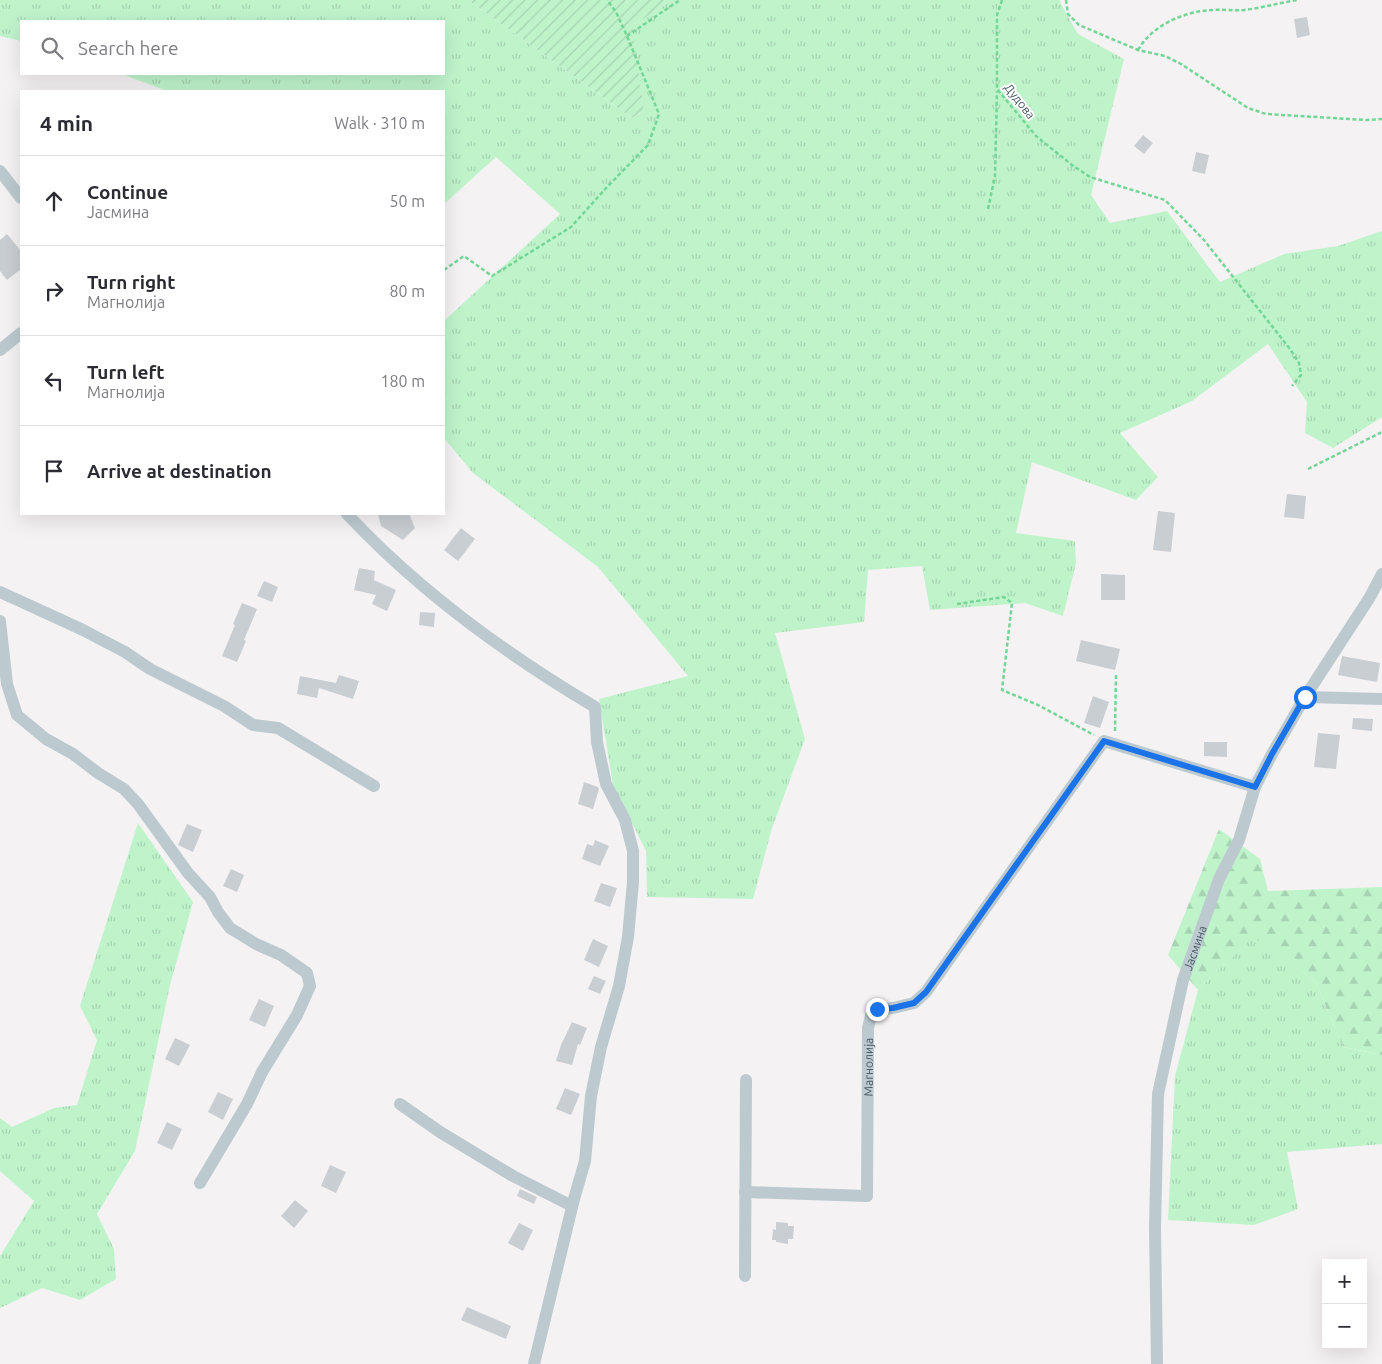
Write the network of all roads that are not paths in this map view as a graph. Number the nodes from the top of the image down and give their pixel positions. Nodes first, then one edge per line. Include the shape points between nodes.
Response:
1 (0, 170) edge
2 (20, 197) edge
3 (20, 334) edge
4 (0, 350) edge
5 (348, 515) edge
6 (1382, 574) edge
7 (0, 592) edge
8 (0, 621) edge
9 (1305, 697) junction
10 (1382, 699) edge
11 (374, 786) dead end
12 (1255, 787) junction
13 (746, 1080) dead end
14 (400, 1104) dead end
15 (200, 1183) dead end
16 (745, 1192) junction
17 (572, 1206) junction
18 (744, 1276) dead end
19 (534, 1364) edge
20 (1157, 1364) edge

1 - 2 street
3 - 4 street
5 - 17 street via 443,604 551,681 595,707 597,742 606,784 625,820 633,851 633,882 619,986 601,1047 591,1096 584,1161
6 - 9 street, Јасмина
7 - 11 street via 116,647 150,670 224,706 253,725 278,728
8 - 15 street via 7,684 17,715 46,739 124,789 210,897 230,928 307,973 310,986 297,1015
9 - 10 street
9 - 12 street, Јасмина
12 - 16 street, Магнолија via 1110,743 926,992 914,1003 877,1009 871,1016 868,1028 867,1196
12 - 20 street, Јасмина via 1239,840 1219,879 1183,980 1158,1094
13 - 16 street
14 - 17 street via 514,1176
16 - 18 street
17 - 19 street

